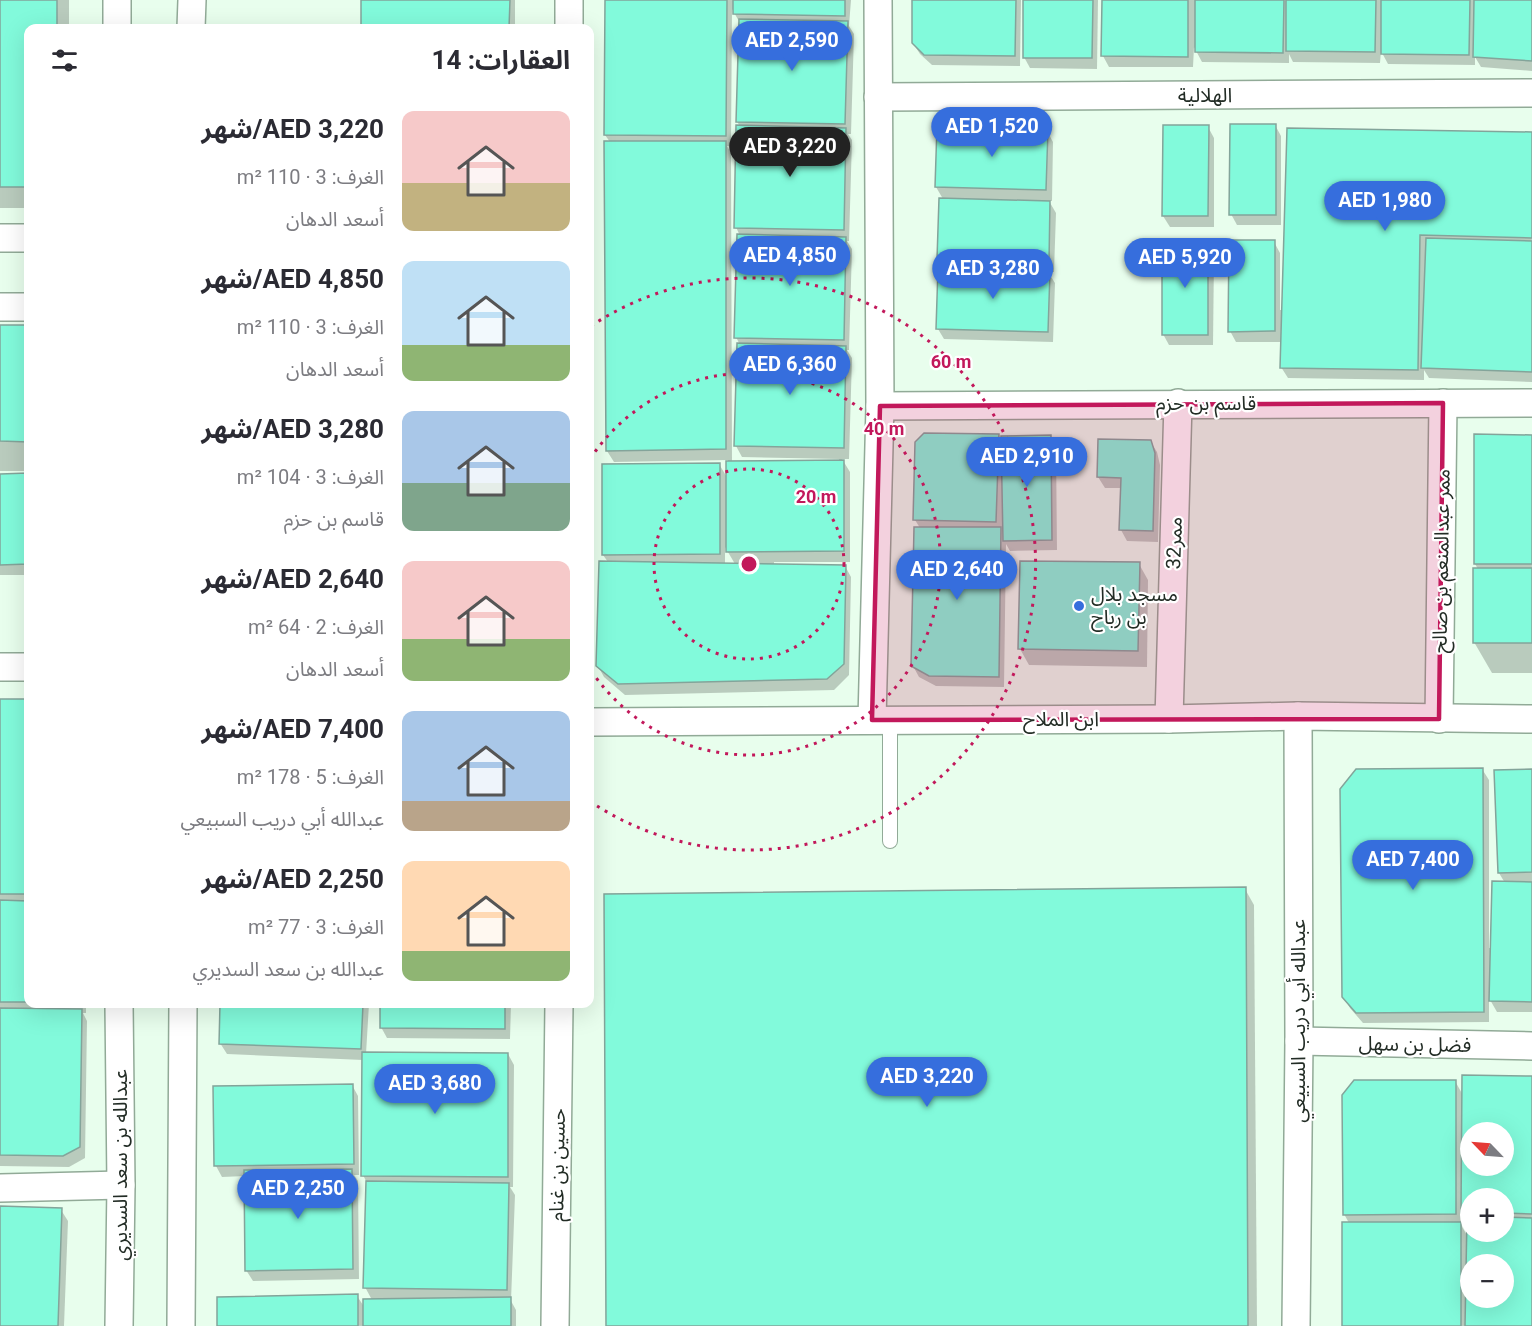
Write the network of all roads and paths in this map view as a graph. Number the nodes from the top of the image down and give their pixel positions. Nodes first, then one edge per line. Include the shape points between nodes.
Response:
1 (117, 0) edge
2 (192, 0) edge
3 (569, 0) edge
4 (878, 0) edge
5 (117, 24) edge
6 (191, 24) edge
7 (569, 24) edge
8 (1532, 93) edge
9 (878, 97) junction
10 (0, 237) edge
11 (24, 238) edge
12 (0, 307) edge
13 (24, 307) edge
14 (1178, 403) junction
15 (1443, 403) junction
16 (1532, 403) edge
17 (880, 406) junction
18 (0, 667) edge
19 (24, 667) edge
20 (1298, 716) junction
21 (1169, 719) junction
22 (1439, 719) junction
23 (1532, 719) edge
24 (881, 720) junction
25 (594, 722) edge
26 (890, 841) dead end
27 (119, 1008) edge
28 (183, 1008) edge
29 (559, 1008) edge
30 (1299, 1041) junction
31 (1532, 1046) edge
32 (121, 1185) junction
33 (0, 1188) edge
34 (119, 1326) edge
35 (181, 1326) edge
36 (555, 1326) edge
37 (1296, 1326) edge

1 - 5 street
2 - 6 street
3 - 7 street
4 - 9 street
8 - 9 street, الهلالية
9 - 17 street
10 - 11 street
12 - 13 street
14 - 15 street, قاسم بن حزم
14 - 17 street, قاسم بن حزم
14 - 21 street, ممر32
15 - 16 street, قاسم بن حزم
15 - 22 street, ممر عبدالمنعم بن صالح
17 - 24 street
18 - 19 street
20 - 21 street, ابن الملاح
20 - 22 street, ابن الملاح
20 - 30 street, عبدالله أبي دريب السبيعي
21 - 24 street, ابن الملاح
22 - 23 street, ابن الملاح
24 - 25 street, ابن الملاح
24 - 26 lane
27 - 32 street, عبدالله بن سعد السديري
28 - 35 street
29 - 36 street, حسين بن غنام
30 - 31 street, فضل بن سهل
30 - 37 street, عبدالله أبي دريب السبيعي
32 - 33 street
32 - 34 street, عبدالله بن سعد السديري

